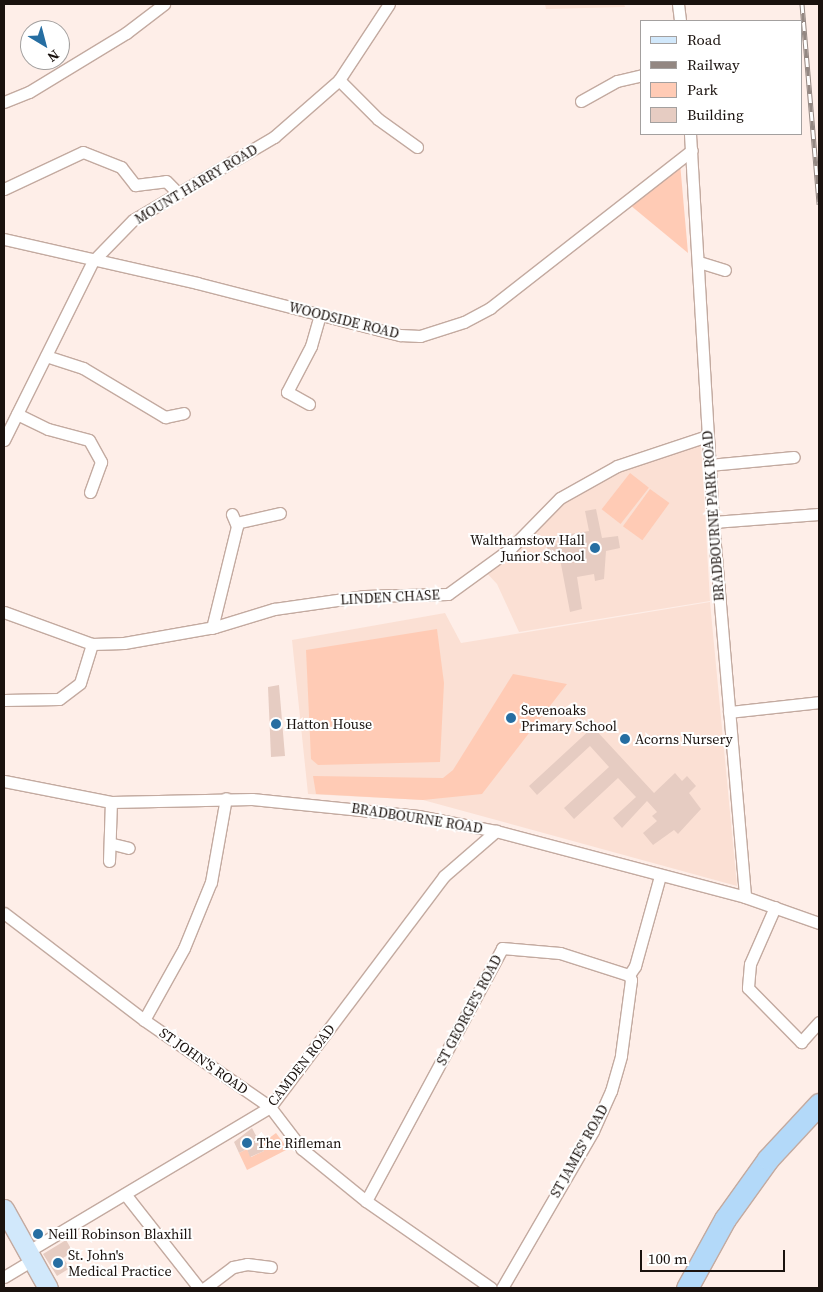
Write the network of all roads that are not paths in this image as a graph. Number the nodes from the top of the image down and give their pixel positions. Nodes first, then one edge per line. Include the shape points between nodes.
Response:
1 (164, 4) edge
2 (389, 4) edge
3 (678, 4) edge
4 (680, 20) edge
5 (640, 75) edge
6 (339, 80) junction
7 (581, 101) dead end
8 (4, 102) edge
9 (690, 135) edge
10 (418, 147) dead end
11 (692, 150) junction
12 (4, 189) edge
13 (178, 193) junction
14 (4, 239) edge
15 (93, 261) junction
16 (699, 262) junction
17 (725, 270) dead end
18 (320, 315) junction
19 (46, 356) junction
20 (308, 404) dead end
21 (184, 413) dead end
22 (17, 414) junction
23 (707, 436) junction
24 (4, 440) edge
25 (794, 457) dead end
26 (709, 465) junction
27 (90, 492) dead end
28 (280, 513) dead end
29 (819, 514) edge
30 (713, 522) junction
31 (4, 612) edge
32 (212, 628) junction
33 (92, 644) junction
34 (4, 700) edge
35 (819, 702) edge
36 (729, 712) junction
37 (4, 781) edge
38 (226, 798) junction
39 (110, 802) junction
40 (496, 831) junction
41 (113, 844) junction
42 (129, 848) dead end
43 (110, 860) dead end
44 (660, 876) junction
45 (745, 897) junction
46 (775, 907) junction
47 (4, 914) edge
48 (819, 923) edge
49 (629, 975) junction
50 (144, 1020) junction
51 (819, 1022) edge
52 (819, 1104) edge
53 (270, 1107) junction
54 (125, 1194) junction
55 (366, 1200) junction
56 (4, 1209) edge
57 (29, 1256) junction
58 (271, 1267) dead end
59 (4, 1277) edge
60 (48, 1288) edge
61 (199, 1288) edge
62 (205, 1288) edge
63 (491, 1288) edge
64 (502, 1288) edge
65 (687, 1288) edge

1 - 8 street via 126,33 29,92
2 - 6 street, MOUNT HARRY ROAD
3 - 4 street
5 - 7 street via 617,81
6 - 10 street via 378,119
6 - 13 street, MOUNT HARRY ROAD via 274,137
9 - 11 street, BRADBOURNE PARK ROAD
11 - 16 street, BRADBOURNE PARK ROAD
11 - 18 street, WOODSIDE ROAD via 526,281 464,322 430,334 400,335
12 - 13 street via 83,152 121,167 135,185 166,182
13 - 15 street, MOUNT HARRY ROAD via 133,220
14 - 15 street, WOODSIDE ROAD
15 - 18 street, WOODSIDE ROAD via 197,282
15 - 19 street, MOUNT HARRY ROAD
16 - 17 street
16 - 23 street, BRADBOURNE PARK ROAD
18 - 20 street via 311,346 287,392
19 - 21 street via 83,368 165,417
19 - 22 street, MOUNT HARRY ROAD
22 - 24 street, MOUNT HARRY ROAD
22 - 27 street via 48,429 92,436 101,462
23 - 26 street, BRADBOURNE PARK ROAD
23 - 32 street, LINDEN CHASE via 617,466 560,498 510,549 448,594 356,597 274,609
25 - 26 street
26 - 30 street, BRADBOURNE PARK ROAD
28 - 32 street via 234,519
29 - 30 street
30 - 36 street, BRADBOURNE PARK ROAD
31 - 33 street, LINDEN CHASE
32 - 33 street, LINDEN CHASE via 124,643
33 - 34 street via 80,683 59,699
35 - 36 street
36 - 45 street, BRADBOURNE PARK ROAD
37 - 39 street, BRADBOURNE ROAD
38 - 39 street, BRADBOURNE ROAD
38 - 40 street, BRADBOURNE ROAD via 331,805
38 - 50 street via 212,882 184,948
39 - 41 street
40 - 44 street, BRADBOURNE ROAD
40 - 53 street, CAMDEN ROAD via 444,876
41 - 42 street
41 - 43 street
44 - 45 street, BRADBOURNE ROAD
44 - 49 street via 636,966
45 - 46 street, BRADBOURNE ROAD
46 - 48 street, BRADBOURNE ROAD
46 - 51 street via 750,964 748,988 801,1042
47 - 50 street, ST JOHN'S ROAD
49 - 55 street, ST GEORGE'S ROAD via 560,953 502,948
49 - 64 street, ST JAMES' ROAD via 621,1055 611,1090 593,1131
50 - 53 street, ST JOHN'S ROAD
52 - 65 highway via 768,1159 725,1219
53 - 54 street, CAMDEN ROAD
53 - 55 street, ST JOHN'S ROAD via 302,1149
54 - 57 street, CAMDEN ROAD
54 - 61 street
55 - 63 street, ST JOHN'S ROAD
56 - 57 main road
57 - 59 street, CAMDEN ROAD
57 - 60 main road
58 - 62 street via 247,1264 233,1267

